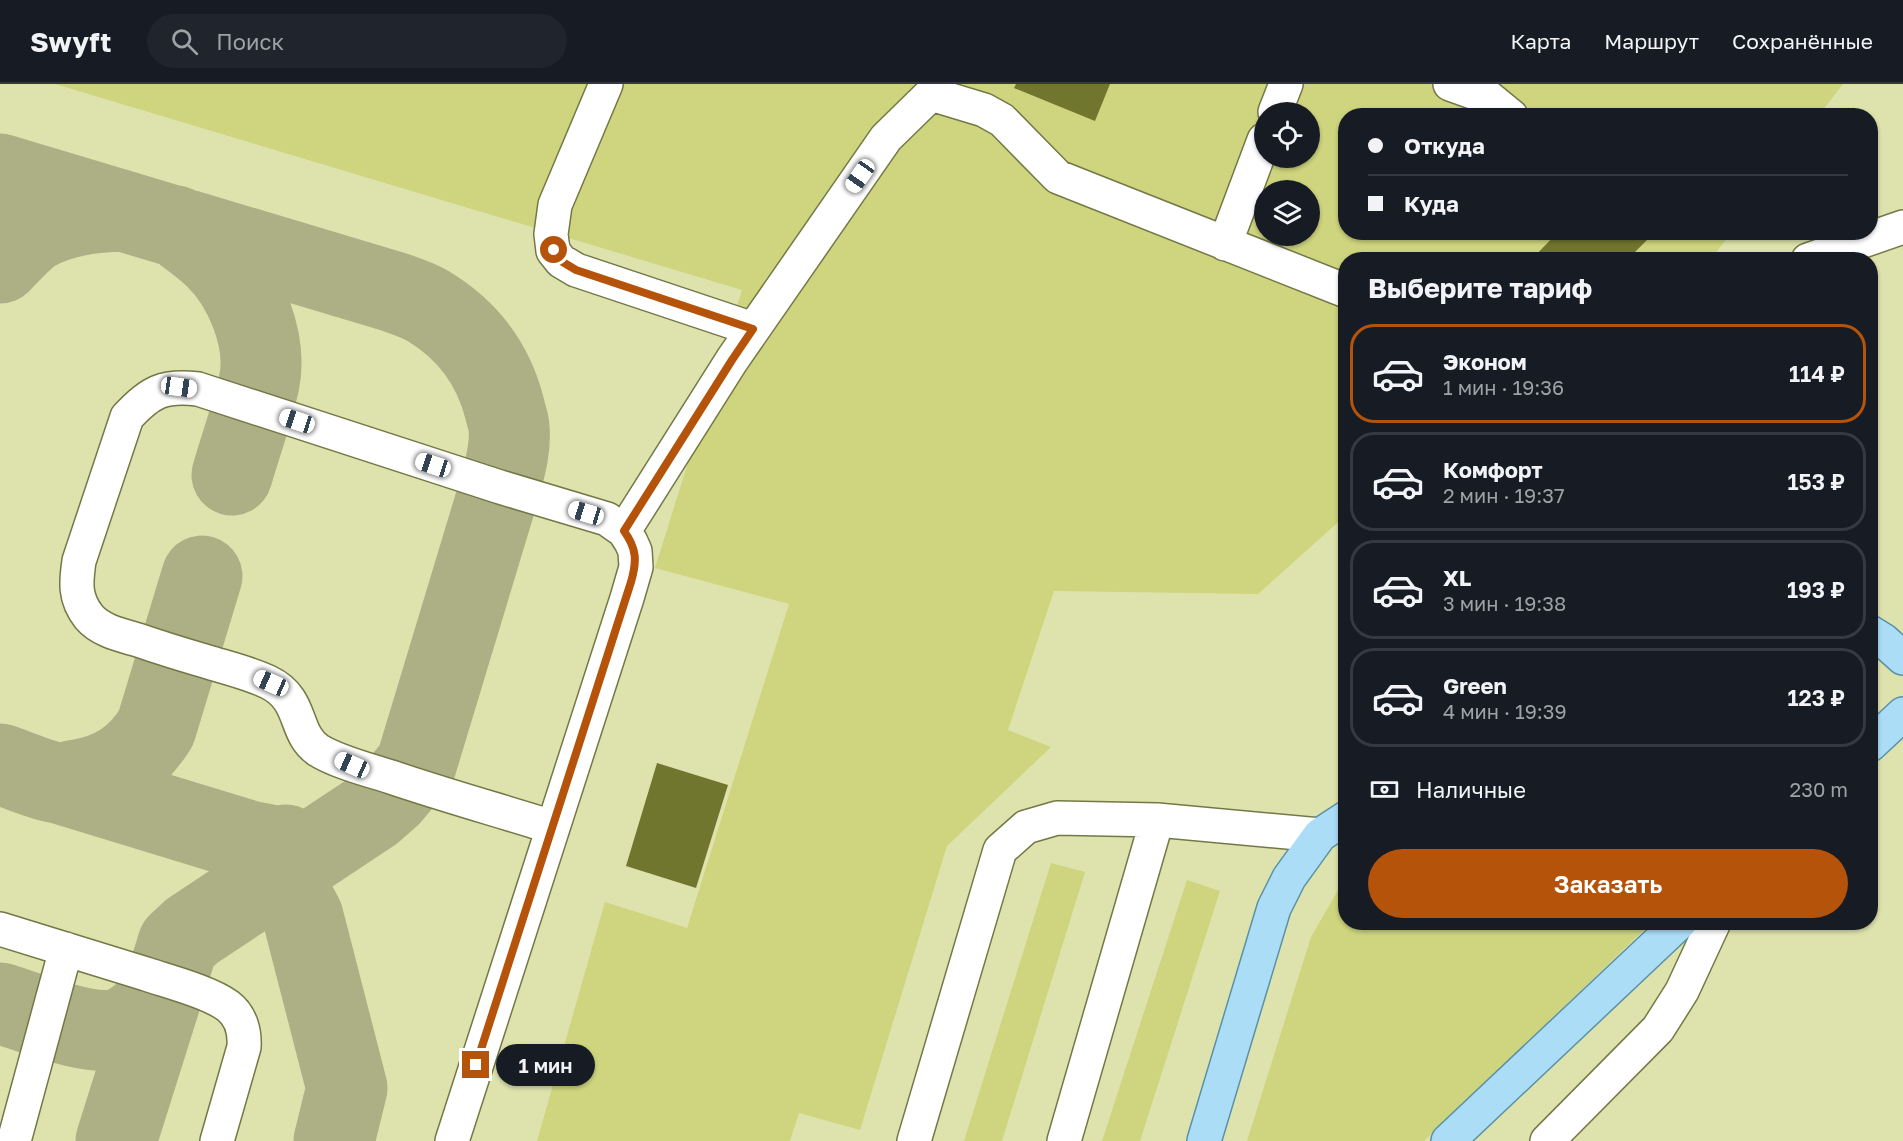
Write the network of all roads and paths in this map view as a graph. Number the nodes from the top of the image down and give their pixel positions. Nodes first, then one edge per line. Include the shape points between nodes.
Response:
1 (606, 84) edge
2 (1286, 84) edge
3 (1450, 84) edge
4 (934, 89) edge
5 (1279, 102) edge
6 (1501, 108) edge
7 (1254, 167) edge
8 (1903, 227) edge
9 (1878, 236) edge
10 (1866, 240) edge
11 (1225, 244) junction
12 (1831, 252) edge
13 (1338, 288) edge
14 (753, 329) junction
15 (624, 531) junction
16 (1878, 637) edge
17 (1903, 658) edge
18 (1903, 714) edge
19 (1878, 737) edge
20 (1157, 820) junction
21 (552, 826) junction
22 (1333, 826) edge
23 (0, 929) edge
24 (1672, 930) edge
25 (1710, 930) edge
26 (66, 949) junction
27 (14, 1141) edge
28 (217, 1141) edge
29 (452, 1141) edge
30 (914, 1141) edge
31 (1064, 1141) edge
32 (1204, 1141) edge
33 (1448, 1141) edge
34 (1547, 1141) edge

1 - 14 street via 555,205 551,234 554,250 561,261 576,270
2 - 5 street
3 - 6 street via 1489,98
4 - 11 street via 1002,120 1058,177
4 - 14 street via 886,138
7 - 11 street
8 - 9 street
10 - 12 street
11 - 13 street
14 - 15 street
15 - 21 street via 635,551 636,567
15 - 21 street via 607,519 198,389 179,387 140,402 127,417 79,561 78,596 96,623 271,683 293,703 304,731 318,750 382,775
16 - 17 main road
18 - 19 main road
20 - 22 street
20 - 30 street via 1057,819 1026,827 1000,850
20 - 31 street
21 - 29 street
22 - 32 main road via 1289,878 1274,908
23 - 26 street
24 - 33 main road
25 - 34 street via 1682,991 1658,1029
26 - 27 street
26 - 28 street via 166,981 230,1007 245,1036 244,1047

